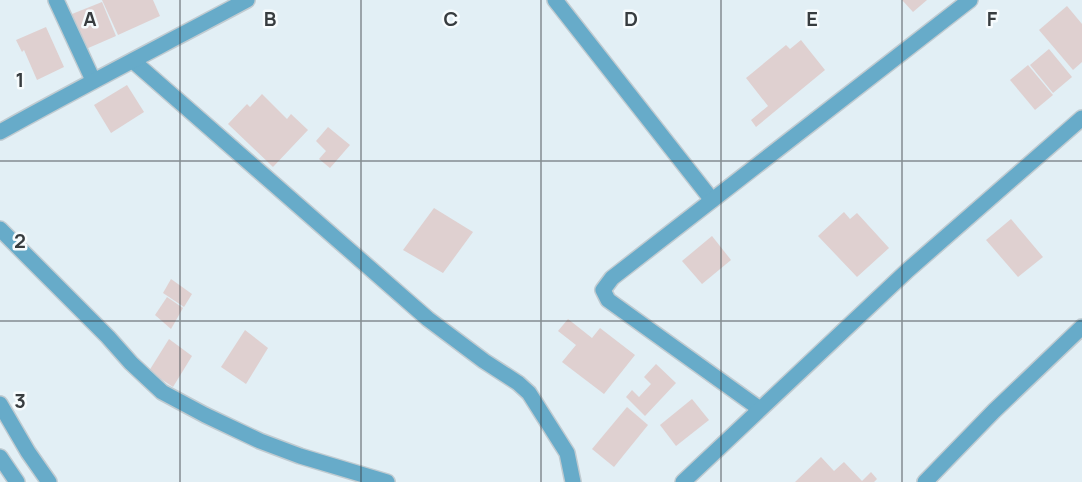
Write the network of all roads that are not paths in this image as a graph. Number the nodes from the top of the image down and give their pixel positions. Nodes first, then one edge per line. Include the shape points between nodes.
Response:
1 (56, 0) edge
2 (248, 0) edge
3 (555, 0) edge
4 (970, 0) edge
5 (133, 62) junction
6 (93, 80) junction
7 (1082, 118) edge
8 (0, 132) edge
9 (712, 200) junction
10 (0, 230) edge
11 (1082, 327) edge
12 (0, 404) edge
13 (760, 409) junction
14 (0, 457) edge
15 (17, 482) edge
16 (49, 482) edge
17 (387, 482) edge
18 (573, 482) edge
19 (683, 482) edge
20 (925, 482) edge

1 - 6 street
2 - 5 street
3 - 9 street
4 - 9 street
5 - 6 street
5 - 18 street via 428,319 529,393 567,453
6 - 8 street
7 - 13 street via 908,270
9 - 13 street via 612,278 603,290 604,296
10 - 17 street via 162,392 260,441
11 - 20 street
12 - 16 street
13 - 19 street
14 - 15 street

